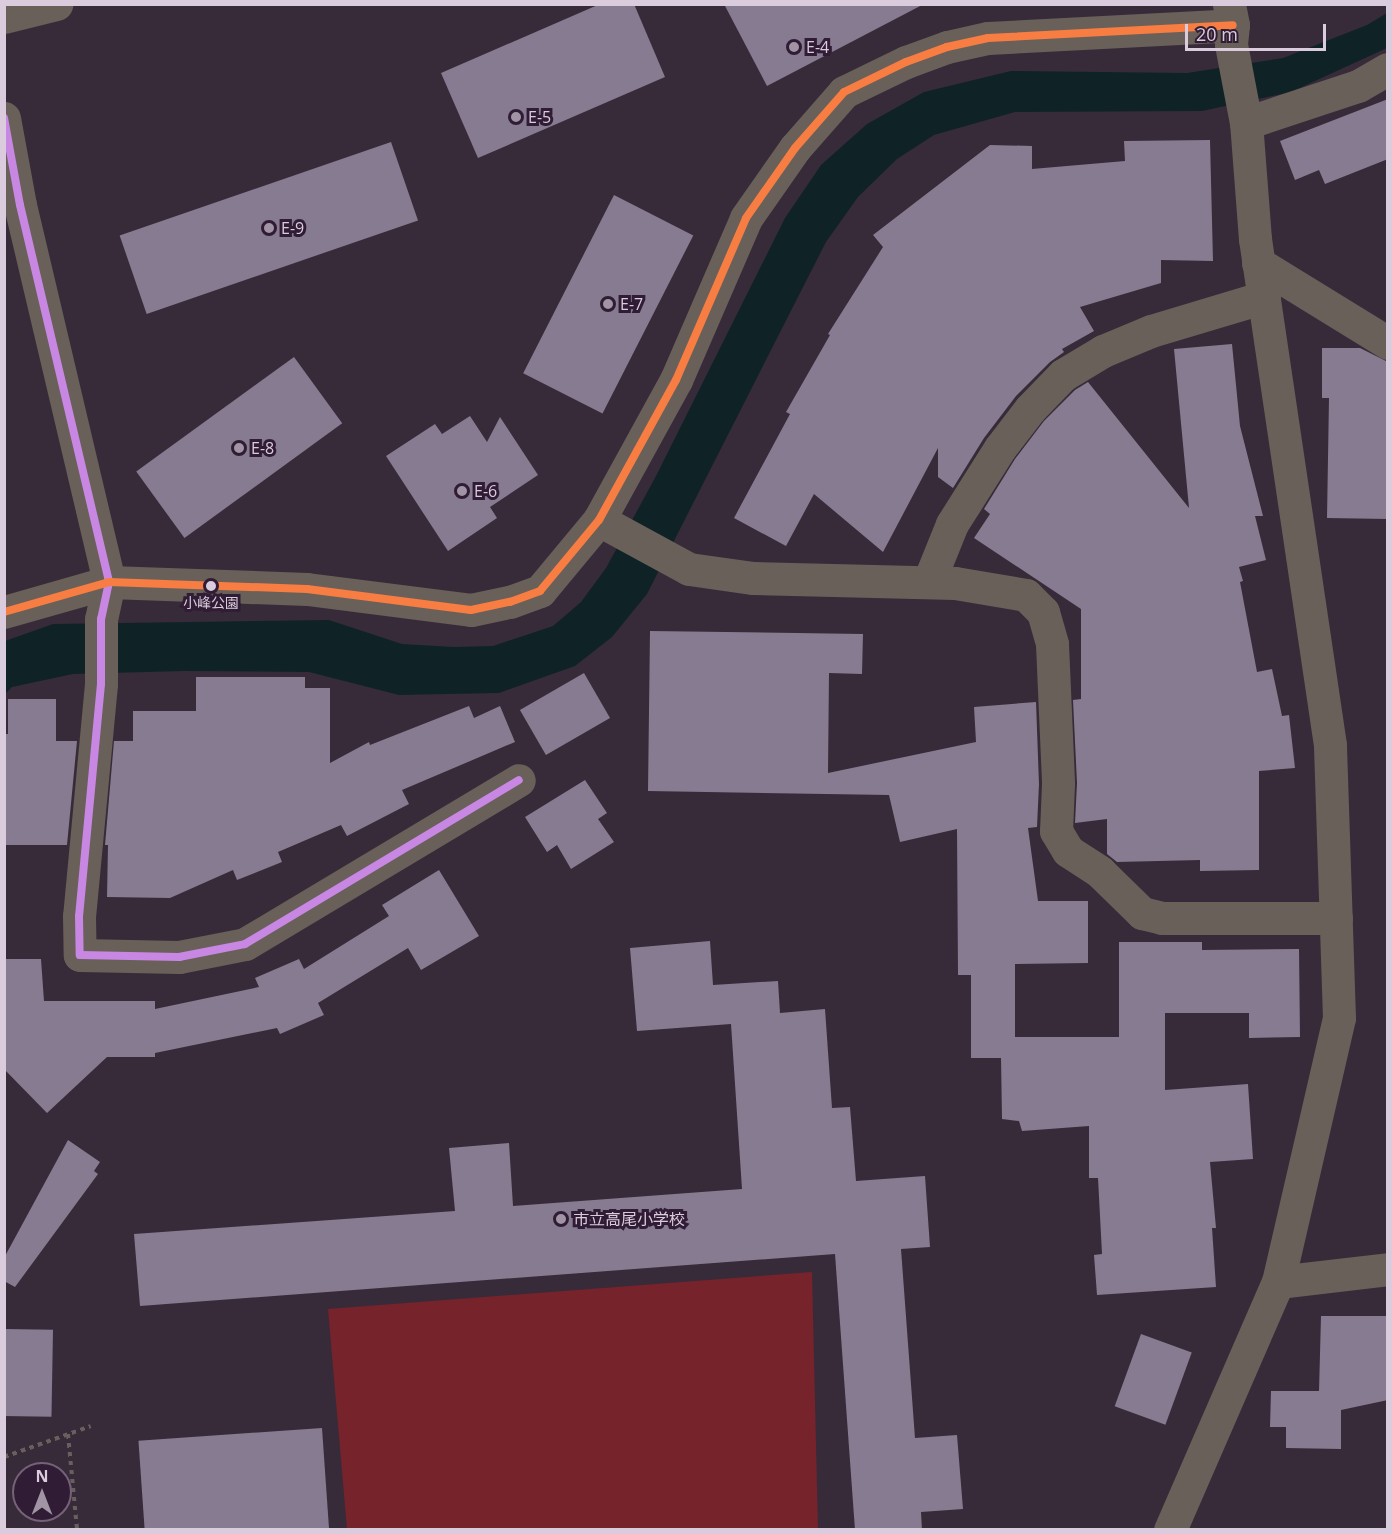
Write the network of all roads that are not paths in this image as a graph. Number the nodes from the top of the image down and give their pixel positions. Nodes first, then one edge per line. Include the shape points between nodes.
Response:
1 (56, 4) edge
2 (4, 17) edge
3 (1231, 25) edge
4 (1388, 69) edge
5 (4, 118) edge
6 (1246, 123) junction
7 (12, 207) edge
8 (1258, 263) junction
9 (1264, 297) junction
10 (1388, 343) edge
11 (605, 524) junction
12 (929, 581) junction
13 (109, 582) junction
14 (4, 612) edge
15 (519, 780) dead end
16 (1336, 918) junction
17 (1388, 1269) edge
18 (1278, 1282) junction
19 (1170, 1530) edge

1 - 2 street
3 - 6 street
3 - 11 street via 988,38 906,62 844,92 795,148 746,218 676,380
4 - 6 street via 1358,86
5 - 7 street
6 - 8 street
7 - 13 street
8 - 9 street
8 - 10 street
9 - 12 street via 1151,331 1103,351 1063,375 1000,448 952,524
9 - 16 street via 1330,745
11 - 12 street via 689,569 753,578
11 - 13 street via 540,591 471,610 307,589
12 - 16 street via 1026,595 1042,612 1052,644 1058,784 1056,831 1068,851 1100,872 1142,913 1162,918
13 - 14 street
13 - 15 street via 101,620 101,684 79,916 80,956 178,957 244,944
16 - 18 street via 1339,1018
17 - 18 street
18 - 19 street

